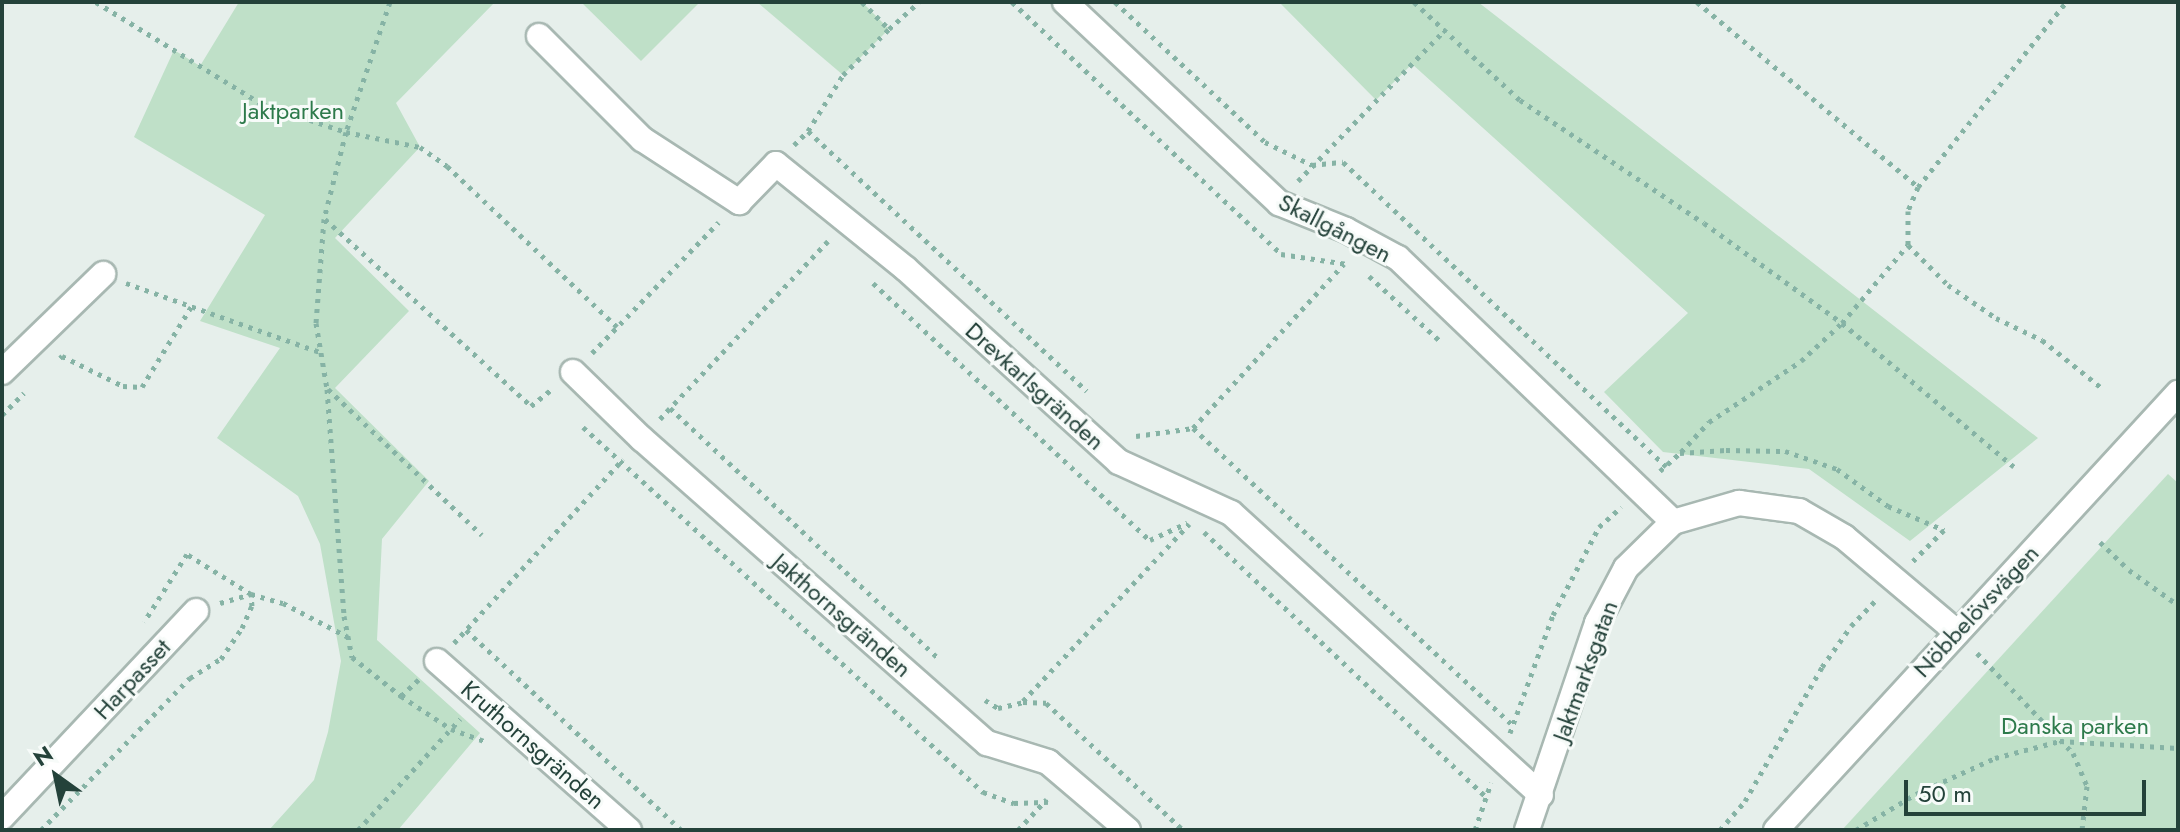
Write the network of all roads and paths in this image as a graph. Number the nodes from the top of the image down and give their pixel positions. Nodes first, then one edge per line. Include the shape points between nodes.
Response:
1 (96, 2) edge
2 (390, 2) edge
3 (862, 2) edge
4 (919, 2) edge
5 (1012, 2) edge
6 (1065, 2) edge
7 (1414, 2) edge
8 (1697, 2) edge
9 (2066, 2) edge
10 (889, 29) junction
11 (1445, 30) junction
12 (539, 36) dead end
13 (808, 131) junction
14 (346, 132) junction
15 (776, 164) junction
16 (1918, 187) junction
17 (739, 202) junction
18 (1279, 203) junction
19 (324, 219) junction
20 (847, 221) junction
21 (829, 241) junction
22 (1908, 245) junction
23 (840, 252) dead end
24 (1345, 264) junction
25 (863, 273) dead end
26 (103, 274) joint
27 (191, 307) junction
28 (1842, 323) junction
29 (617, 327) junction
30 (1449, 350) dead end
31 (321, 352) junction
32 (52, 366) dead end
33 (2, 372) edge
34 (573, 372) junction
35 (32, 386) dead end
36 (327, 389) junction
37 (2103, 389) dead end
38 (2178, 393) edge
39 (1091, 395) dead end
40 (2, 415) edge
41 (1125, 426) dead end
42 (583, 427) dead end
43 (1193, 428) junction
44 (642, 439) junction
45 (1680, 453) junction
46 (621, 462) junction
47 (2014, 467) dead end
48 (1640, 489) junction
49 (1609, 497) dead end
50 (1620, 508) junction
51 (1191, 521) junction
52 (1673, 522) junction
53 (482, 535) dead end
54 (2100, 542) dead end
55 (1896, 578) junction
56 (2178, 605) edge
57 (196, 611) joint
58 (466, 630) junction
59 (1957, 632) junction
60 (348, 637) junction
61 (437, 661) junction
62 (945, 665) dead end
63 (401, 696) junction
64 (980, 697) dead end
65 (479, 699) junction
66 (1023, 702) junction
67 (1513, 725) junction
68 (451, 729) junction
69 (2060, 741) junction
70 (2178, 748) edge
71 (1499, 758) junction
72 (1541, 795) junction
73 (1486, 797) junction
74 (1047, 799) junction
75 (1058, 810) dead end
76 (2, 817) edge
77 (358, 830) edge
78 (629, 830) edge
79 (681, 830) edge
80 (1018, 830) edge
81 (1128, 830) edge
82 (1183, 830) edge
83 (1475, 830) edge
84 (1527, 830) edge
85 (1720, 830) edge
86 (1776, 830) edge
87 (1856, 830) edge
88 (2082, 830) edge

1 - 14 path via 262,104
2 - 14 path
3 - 10 path
4 - 10 path
5 - 24 path via 1281,254
6 - 18 street, Skallgången
7 - 11 path
8 - 16 path
9 - 16 path
10 - 13 path via 843,75
11 - 18 path
11 - 28 path via 1520,100
12 - 17 street via 642,139
13 - 15 path
13 - 39 path
14 - 19 path
14 - 29 path via 409,143 447,166
15 - 17 street
15 - 20 street, Drevkarlsgränden
16 - 22 path via 1908,211
17 - 29 path
18 - 48 street, Skallgången via 1398,258
19 - 31 path via 316,323
19 - 34 path via 531,406
20 - 21 path
20 - 71 street, Drevkarlsgränden via 1119,462 1231,513
21 - 23 path
21 - 62 path via 670,408
22 - 28 path
22 - 37 path via 1948,285 1996,318 2042,340
24 - 30 path via 1358,266
24 - 43 path
25 - 51 path via 1150,540
26 - 27 path
26 - 33 street
27 - 31 path
27 - 32 path via 142,387 123,386 62,356
28 - 45 path via 1801,361 1709,422
28 - 47 path
29 - 34 path
31 - 36 path
34 - 44 street, Jakthornsgränden
35 - 40 path
36 - 53 path
36 - 60 path
38 - 59 street, Nöbbelövsvägen
41 - 43 path via 1136,437
42 - 46 path
43 - 67 path
44 - 46 path
44 - 81 street, Jakthornsgränden via 987,743 1048,762
45 - 48 path
45 - 55 path via 1785,451 1837,469 1888,506 1944,530
46 - 58 path
46 - 74 path via 983,792 1014,803
48 - 50 path
48 - 52 street, Skallgången
49 - 50 path
50 - 67 path via 1599,527 1553,615
51 - 66 path
51 - 73 path
52 - 55 street, Jaktmarksgatan via 1739,503 1799,511 1844,537
52 - 72 street, Jaktmarksgatan via 1626,568 1597,623
54 - 56 path
55 - 59 street, Jaktmarksgatan
55 - 85 path via 1822,667 1745,801
57 - 60 path via 251,594 283,603
57 - 76 street, Harpasset
58 - 61 path
58 - 79 path
59 - 69 path
59 - 86 street, Nöbbelövsvägen
60 - 63 path via 352,657
61 - 63 path
61 - 65 street, Kruthornsgränden
63 - 68 path
64 - 66 path via 998,708
65 - 68 path
65 - 78 street, Kruthornsgränden
66 - 82 path via 1046,703
67 - 71 path
68 - 77 path
69 - 70 path
69 - 87 path via 1995,758 1916,794
69 - 88 path via 2073,753 2087,786
71 - 72 street, Drevkarlsgränden
71 - 73 path
72 - 84 street, Jaktmarksgatan
73 - 83 path
74 - 75 path
74 - 80 path

